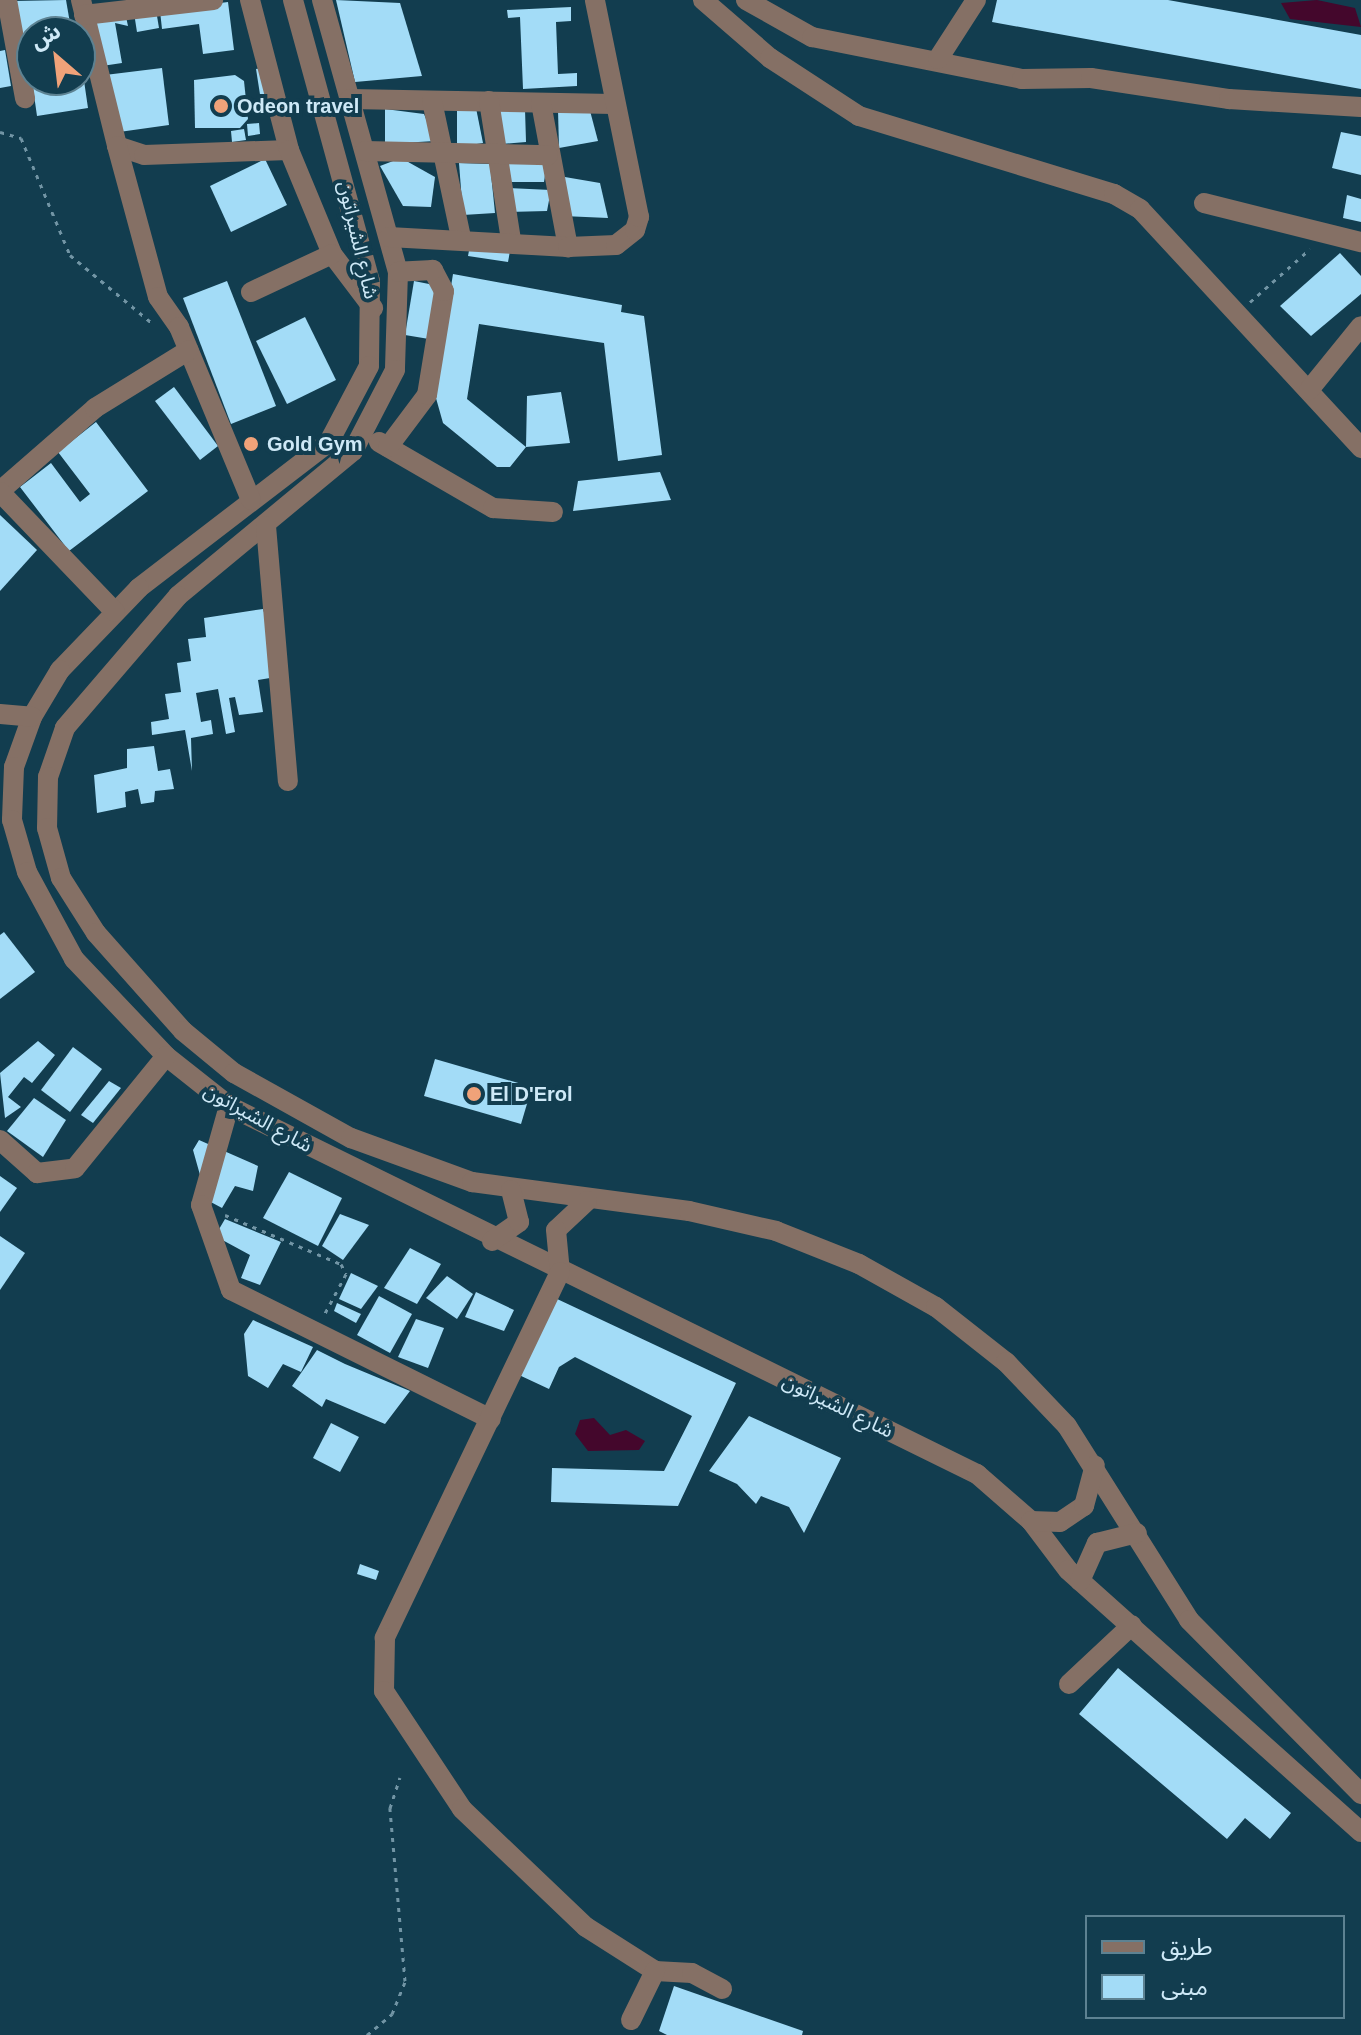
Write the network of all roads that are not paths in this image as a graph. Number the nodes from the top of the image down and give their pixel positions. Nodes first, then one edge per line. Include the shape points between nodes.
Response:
1 (7, 0) edge
2 (213, 0) edge
3 (250, 0) edge
4 (293, 0) edge
5 (322, 0) edge
6 (595, 0) edge
7 (703, 0) edge
8 (746, 0) edge
9 (976, 0) edge
10 (156, 3) edge
11 (83, 8) edge
12 (938, 59) junction
13 (25, 98) dead end
14 (350, 99) junction
15 (432, 101) junction
16 (489, 101) junction
17 (541, 103) junction
18 (613, 104) junction
19 (1361, 107) edge
20 (117, 146) junction
21 (289, 150) junction
22 (365, 151) junction
23 (446, 153) junction
24 (496, 154) junction
25 (548, 155) junction
26 (1204, 203) dead end
27 (389, 237) junction
28 (461, 237) junction
29 (511, 240) junction
30 (1361, 242) edge
31 (568, 247) junction
32 (332, 254) junction
33 (398, 272) junction
34 (251, 292) dead end
35 (374, 309) junction
36 (1361, 326) edge
37 (189, 350) junction
38 (1309, 390) junction
39 (366, 435) junction
40 (388, 447) junction
41 (1361, 448) edge
42 (0, 491) edge
43 (251, 500) junction
44 (553, 512) dead end
45 (266, 526) junction
46 (115, 612) junction
47 (0, 714) edge
48 (32, 717) junction
49 (288, 781) dead end
50 (9, 845) edge
51 (166, 1056) junction
52 (229, 1106) junction
53 (0, 1140) edge
54 (511, 1190) junction
55 (587, 1201) junction
56 (492, 1241) junction
57 (560, 1272) junction
58 (491, 1419) junction
59 (1095, 1465) junction
60 (1031, 1521) junction
61 (1137, 1533) junction
62 (1080, 1581) junction
63 (1132, 1625) junction
64 (1069, 1684) dead end
65 (1361, 1794) edge
66 (1361, 1832) edge
67 (655, 1971) junction
68 (722, 1989) dead end
69 (631, 2020) dead end

1 - 13 street
2 - 10 street
3 - 21 street
4 - 35 street, شارع الشيراتون
5 - 14 street, شارع الشيراتون
6 - 18 street
7 - 38 street via 770,58 859,116 1114,194 1140,209
8 - 12 street via 812,37
9 - 12 street
10 - 11 street
11 - 20 street
12 - 19 street via 1022,79 1091,78 1229,99
14 - 15 street
14 - 22 street, شارع الشيراتون
15 - 16 street
15 - 23 street
16 - 17 street
16 - 24 street
17 - 18 street
17 - 25 street
18 - 31 street via 639,217 635,230 616,245
20 - 21 street via 144,155
20 - 37 street via 158,297
21 - 32 street
22 - 23 street
22 - 27 street, شارع الشيراتون
23 - 24 street
23 - 28 street
24 - 25 street
24 - 29 street
25 - 31 street
26 - 30 street
27 - 28 street
27 - 33 street, شارع الشيراتون
28 - 29 street
29 - 31 street
32 - 34 street
32 - 35 street
33 - 39 street, شارع الشيراتون via 395,370
33 - 40 street via 433,270 444,291 427,395
35 - 43 street, شارع الشيراتون via 369,366 346,419 308,461
36 - 38 street
37 - 42 street via 95,408
37 - 43 street
38 - 41 street
39 - 40 street
39 - 45 street, شارع الشيراتون
40 - 44 street via 493,508
42 - 46 street
43 - 46 street, شارع الشيراتون
45 - 49 street
45 - 54 street, شارع الشيراتون via 134,639 65,728 48,789 47,828 61,878 137,984 234,1073 351,1138
46 - 48 street, شارع الشيراتون via 60,670
47 - 48 street
48 - 50 street, شارع الشيراتون via 14,767
50 - 51 street, شارع الشيراتون via 74,959
51 - 52 street, شارع الشيراتون
51 - 53 street via 75,1168 37,1173
52 - 56 street, شارع الشيراتون
52 - 58 street via 201,1205 231,1290
54 - 55 street, شارع الشيراتون
54 - 56 street via 519,1222
55 - 57 street via 556,1230
55 - 59 street, شارع الشيراتون via 704,1215 776,1231 859,1264 936,1307 1006,1362
56 - 57 street, شارع الشيراتون
57 - 58 street
57 - 60 street, شارع الشيراتون via 977,1474
58 - 67 street via 385,1638 384,1691 494,1846 586,1927
59 - 60 street via 1084,1506 1060,1522
59 - 61 street, شارع الشيراتون
60 - 62 street, شارع الشيراتون
61 - 62 street via 1097,1543
61 - 65 street, شارع الشيراتون via 1159,1577 1222,1660
62 - 63 street, شارع الشيراتون
63 - 64 street
63 - 66 street, شارع الشيراتون
67 - 68 street via 692,1973
67 - 69 street

